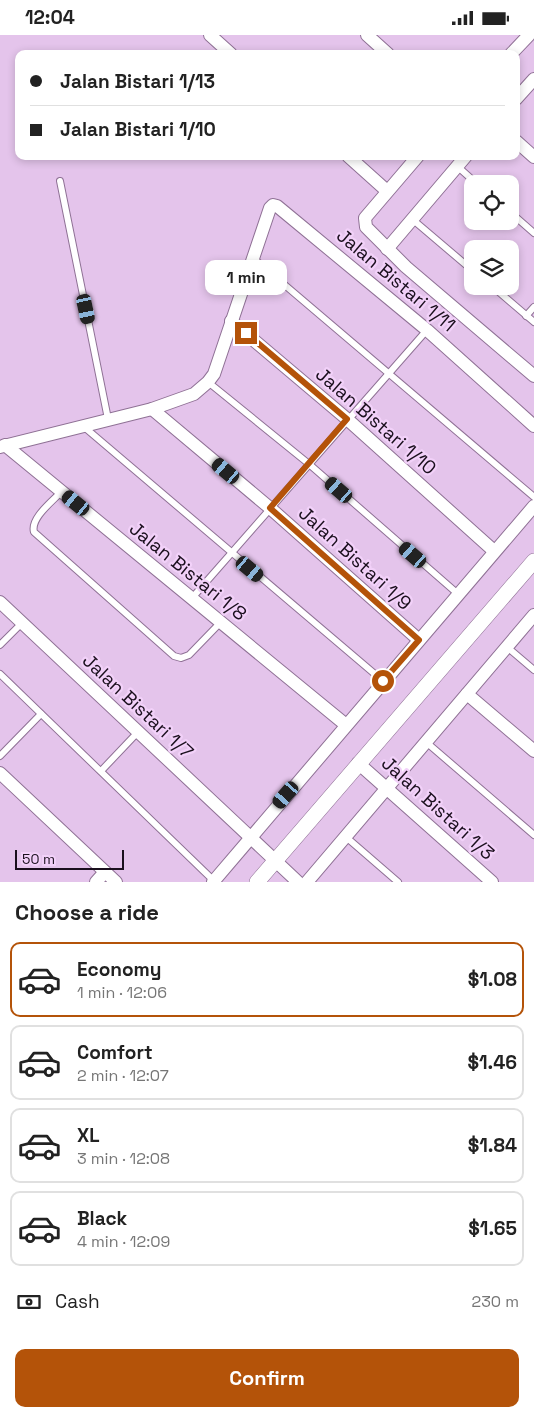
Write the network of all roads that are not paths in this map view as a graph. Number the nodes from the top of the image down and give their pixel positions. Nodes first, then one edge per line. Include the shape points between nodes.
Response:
1 (210, 35) edge
2 (366, 35) edge
3 (528, 35) edge
4 (227, 50) edge
5 (383, 50) edge
6 (515, 50) edge
7 (534, 79) edge
8 (520, 95) edge
9 (520, 145) edge
10 (534, 157) edge
11 (352, 160) edge
12 (414, 160) edge
13 (462, 160) edge
14 (457, 166) junction
15 (467, 175) edge
16 (60, 181) dead end
17 (387, 191) junction
18 (412, 218) junction
19 (519, 220) edge
20 (534, 233) edge
21 (387, 249) junction
22 (253, 257) junction
23 (464, 263) edge
24 (502, 295) edge
25 (534, 307) edge
26 (526, 316) junction
27 (231, 321) junction
28 (534, 322) edge
29 (427, 330) junction
30 (389, 373) junction
31 (534, 376) edge
32 (208, 382) junction
33 (152, 409) junction
34 (108, 419) junction
35 (347, 419) junction
36 (82, 425) junction
37 (534, 426) edge
38 (3, 446) edge
39 (309, 464) junction
40 (62, 491) junction
41 (534, 497) edge
42 (534, 506) edge
43 (270, 508) junction
44 (494, 551) junction
45 (231, 553) junction
46 (534, 561) edge
47 (458, 594) junction
48 (192, 598) junction
49 (0, 602) edge
50 (534, 615) edge
51 (221, 622) junction
52 (22, 623) junction
53 (419, 640) junction
54 (0, 645) edge
55 (507, 647) junction
56 (534, 670) edge
57 (0, 674) edge
58 (383, 681) junction
59 (467, 694) junction
60 (41, 713) junction
61 (346, 725) junction
62 (138, 732) junction
63 (426, 742) junction
64 (534, 751) edge
65 (0, 756) edge
66 (358, 763) junction
67 (101, 771) junction
68 (0, 773) edge
69 (386, 789) junction
70 (534, 835) edge
71 (346, 837) junction
72 (250, 838) junction
73 (275, 861) junction
74 (105, 872) junction
75 (213, 881) edge
76 (96, 882) edge
77 (116, 882) edge
78 (257, 882) edge
79 (298, 882) edge
80 (307, 882) edge
81 (398, 882) edge
82 (492, 882) edge

1 - 4 street
2 - 5 street
3 - 6 street
7 - 8 street
9 - 10 street
11 - 17 street
12 - 17 street
13 - 14 street
14 - 15 lane
14 - 18 street
16 - 34 lane
17 - 21 street via 364,222
18 - 21 street
18 - 23 lane
19 - 20 lane
21 - 31 street
22 - 27 street
22 - 29 street, Jalan Bistari 1/11 via 270,208 277,205
22 - 30 lane
24 - 26 lane
25 - 26 lane
26 - 28 lane
27 - 32 street via 214,374
27 - 35 street, Jalan Bistari 1/10
29 - 30 lane
29 - 37 street, Jalan Bistari 1/11
30 - 35 lane
30 - 41 lane
32 - 33 street via 194,394
32 - 39 lane
33 - 34 street
33 - 43 street, Jalan Bistari 1/9
34 - 36 street
35 - 39 lane
35 - 44 street, Jalan Bistari 1/10
36 - 38 street
36 - 45 lane
38 - 40 street, Jalan Bistari 1/8
39 - 43 lane
39 - 47 lane
40 - 48 street, Jalan Bistari 1/8
40 - 51 lane via 36,520 33,528 36,536 174,656 189,655
42 - 44 street
43 - 45 lane
43 - 53 street, Jalan Bistari 1/9
44 - 47 street
45 - 48 lane
45 - 58 lane
46 - 66 street
47 - 53 street
48 - 51 street, Jalan Bistari 1/8
49 - 52 street, Jalan Bistari 1/7
50 - 55 street
51 - 61 street, Jalan Bistari 1/8
52 - 54 lane
52 - 62 street, Jalan Bistari 1/7
53 - 58 street
55 - 56 lane
55 - 59 street
57 - 60 lane
58 - 61 street
59 - 63 street
59 - 64 street
60 - 65 lane
60 - 67 lane
61 - 72 street
62 - 67 lane
62 - 72 street, Jalan Bistari 1/7
63 - 69 street
63 - 70 lane
66 - 69 street, Jalan Bistari 1/3
66 - 73 street
67 - 75 lane
68 - 74 street
69 - 71 street
69 - 82 street, Jalan Bistari 1/3
71 - 80 street
71 - 81 lane
72 - 73 street, Jalan Bistari 1/7
72 - 75 street
73 - 78 street
73 - 79 street, Jalan Bistari 1/7
74 - 76 street
74 - 77 street

